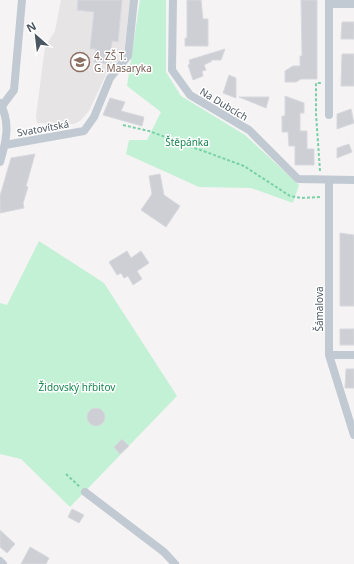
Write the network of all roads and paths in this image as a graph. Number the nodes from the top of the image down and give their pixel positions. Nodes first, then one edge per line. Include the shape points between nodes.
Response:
1 (22, 0) edge
2 (134, 0) edge
3 (173, 0) edge
4 (329, 2) edge
5 (354, 4) edge
6 (329, 83) junction
7 (1, 105) edge
8 (329, 115) dead end
9 (123, 125) dead end
10 (5, 145) junction
11 (0, 162) edge
12 (320, 180) junction
13 (329, 180) junction
14 (354, 180) edge
15 (329, 197) junction
16 (329, 355) junction
17 (354, 355) edge
18 (354, 435) edge
19 (66, 474) dead end
20 (85, 492) joint
21 (0, 561) edge
22 (3, 564) edge
23 (175, 564) edge

1 - 7 street via 14,90
2 - 10 street, Svatovítská via 128,56 110,78 94,117 84,131
3 - 12 street, Na Dubcích via 172,70 190,95 249,130 298,179
4 - 5 street
4 - 6 street
6 - 8 street
6 - 12 path via 316,83
7 - 10 street via 8,130
9 - 15 path via 149,131 244,166 290,196
10 - 11 street
12 - 13 street, Na Dubcích
13 - 14 street, Na Dubcích
13 - 15 street, Šámalova
15 - 16 street, Šámalova
16 - 17 street
16 - 18 street, Šámalova
19 - 20 path
20 - 23 street via 164,552
21 - 22 street

